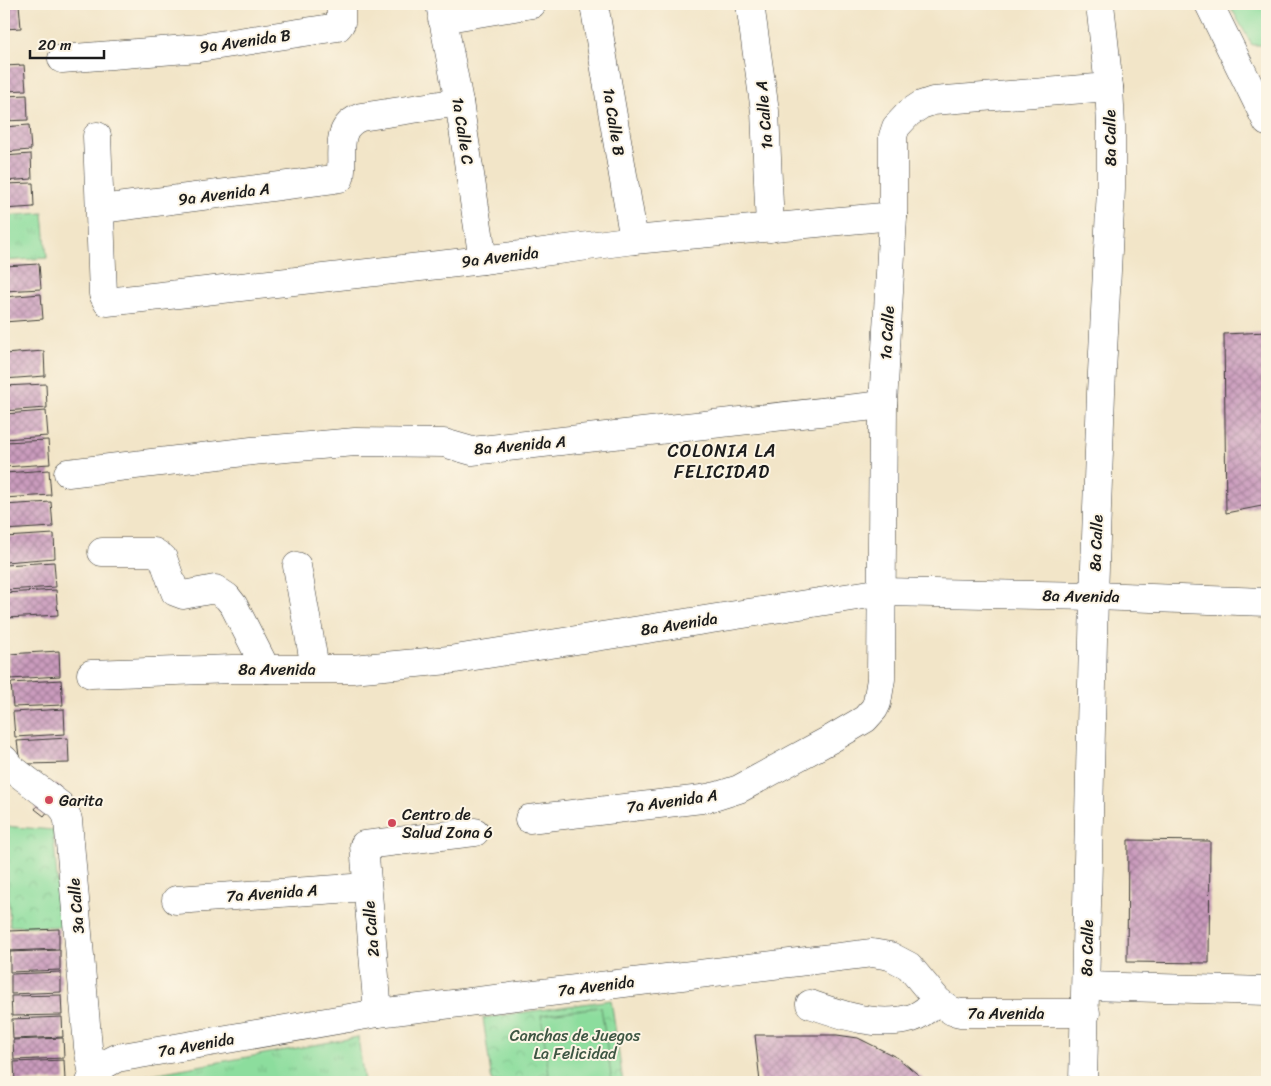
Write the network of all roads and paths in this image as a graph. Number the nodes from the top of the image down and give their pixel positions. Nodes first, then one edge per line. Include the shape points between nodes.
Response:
1 (532, 4) edge
2 (594, 4) edge
3 (750, 4) edge
4 (1100, 4) edge
5 (1209, 4) edge
6 (441, 11) edge
7 (339, 15) edge
8 (62, 59) dead end
9 (1109, 87) junction
10 (459, 102) junction
11 (1267, 122) edge
12 (97, 136) dead end
13 (101, 209) junction
14 (893, 216) junction
15 (770, 228) junction
16 (634, 240) junction
17 (483, 260) junction
18 (883, 405) junction
19 (68, 473) dead end
20 (102, 552) dead end
21 (297, 566) dead end
22 (883, 592) junction
23 (1094, 596) junction
24 (1267, 602) edge
25 (315, 668) junction
26 (266, 669) junction
27 (91, 674) dead end
28 (831, 739) joint
29 (4, 759) edge
30 (529, 819) dead end
31 (475, 832) dead end
32 (367, 887) junction
33 (176, 900) dead end
34 (1087, 986) junction
35 (1267, 991) edge
36 (938, 1001) junction
37 (810, 1004) dead end
38 (378, 1013) junction
39 (1086, 1013) junction
40 (91, 1079) edge
41 (1083, 1082) edge

1 - 6 street
2 - 16 street, 1a Calle B
3 - 15 street, 1a Calle A via 765,111
4 - 9 street, 8a Calle
5 - 11 street
6 - 10 street, 1a Calle C
7 - 8 street, 9a Avenida B via 199,48
9 - 14 street, 1a Calle via 933,101 915,108 896,127 893,136
9 - 23 street, 8a Calle via 1111,189
10 - 13 street, 9a Avenida A via 356,119 344,131 340,178
10 - 17 street, 1a Calle C
12 - 13 street
13 - 17 street, 9a Avenida via 103,294 107,302
14 - 15 street, 9a Avenida
14 - 18 street, 1a Calle
15 - 16 street, 9a Avenida
16 - 17 street, 9a Avenida
18 - 19 street, 8a Avenida A via 472,451 444,443 355,442
18 - 22 street, 1a Calle
20 - 26 street via 154,552 163,558 175,592 183,595 215,589 227,597
21 - 25 street
22 - 23 street, 8a Avenida
22 - 25 street, 8a Avenida via 449,660 352,669
22 - 28 street, 1a Calle via 881,679 877,703 864,719
23 - 24 street, 8a Avenida
23 - 34 street, 8a Calle
25 - 26 street, 8a Avenida
26 - 27 street, 8a Avenida
28 - 30 street, 7a Avenida A via 739,789 718,796
29 - 40 street, 3a Calle via 60,805 68,820
31 - 32 street, 2a Calle via 364,845
32 - 33 street, 7a Avenida A
32 - 38 street, 2a Calle
34 - 35 street
34 - 39 street, 8a Calle
36 - 37 street via 913,1017 893,1022 863,1019
36 - 38 street, 7a Avenida via 909,966 890,956 872,953
36 - 39 street, 7a Avenida via 961,1014
38 - 40 street, 7a Avenida via 117,1058 104,1064
39 - 41 street, 8a Calle

